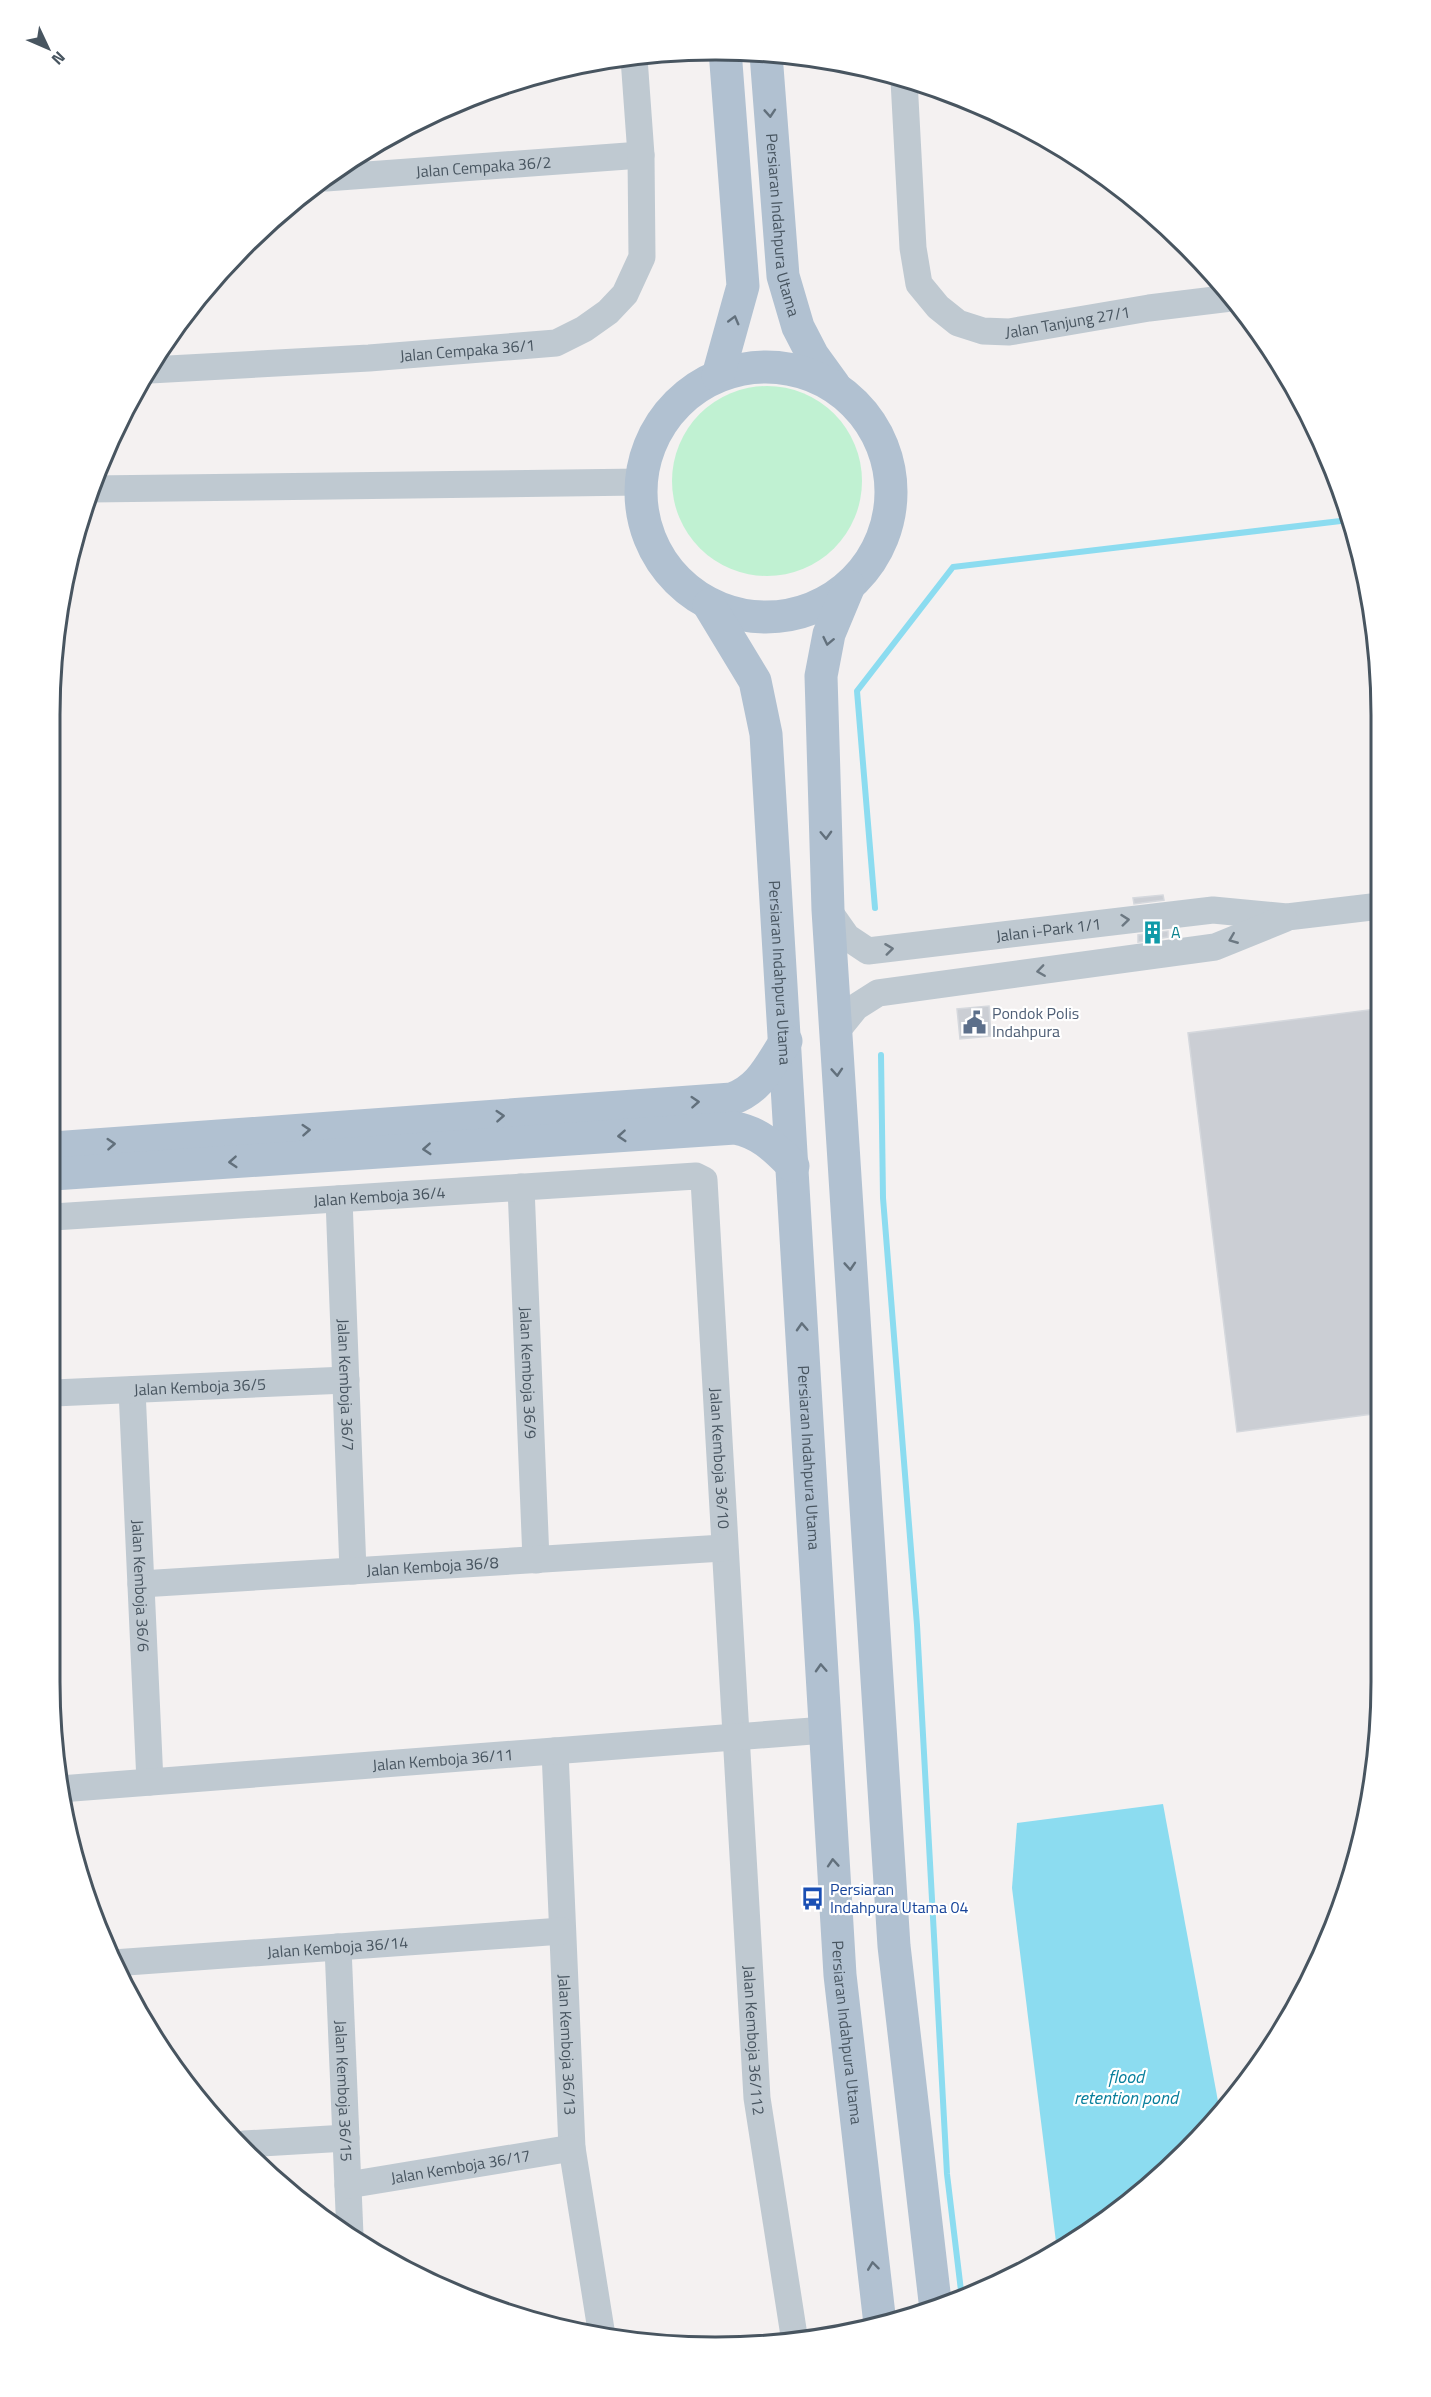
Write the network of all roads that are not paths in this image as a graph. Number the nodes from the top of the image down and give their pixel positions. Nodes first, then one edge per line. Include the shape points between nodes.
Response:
1 (726, 60) edge
2 (767, 62) edge
3 (635, 65) edge
4 (904, 88) edge
5 (641, 155) junction
6 (341, 177) edge
7 (1222, 299) edge
8 (159, 370) edge
9 (718, 376) junction
10 (834, 385) junction
11 (640, 482) junction
12 (101, 489) edge
13 (849, 586) junction
14 (709, 604) junction
15 (1371, 907) edge
16 (828, 910) junction
17 (1287, 917) junction
18 (835, 1033) junction
19 (786, 1041) junction
20 (60, 1147) edge
21 (793, 1166) junction
22 (60, 1174) edge
23 (704, 1180) joint
24 (521, 1187) junction
25 (339, 1199) junction
26 (60, 1216) edge
27 (345, 1380) junction
28 (132, 1390) junction
29 (60, 1393) edge
30 (723, 1548) junction
31 (536, 1560) junction
32 (352, 1571) junction
33 (141, 1584) junction
34 (825, 1730) junction
35 (736, 1737) junction
36 (555, 1750) junction
37 (150, 1782) junction
38 (70, 1788) edge
39 (562, 1931) junction
40 (338, 1947) junction
41 (124, 1963) edge
42 (346, 2138) junction
43 (251, 2144) edge
44 (572, 2148) junction
45 (348, 2185) junction
46 (350, 2226) edge
47 (935, 2299) edge
48 (879, 2316) edge
49 (600, 2326) edge
50 (793, 2332) edge

9 -> 1 main road via 742,286
2 -> 10 main road, Persiaran Indahpura Utama via 783,276 798,327
3 - 5 street, Jalan Cempaka 36/1
4 - 7 street, Jalan Tanjung 27/1 via 913,249 920,284 938,308 958,323 983,331 1009,332
5 - 6 street, Jalan Cempaka 36/2
5 - 8 street, Jalan Cempaka 36/1 via 642,257 636,273 625,294 608,312 556,343
9 - 10 main road via 757,366 797,370
9 - 11 main road via 680,401 653,438
10 - 13 main road via 862,411 878,435 891,482 885,529 874,556
11 - 12 street
11 - 14 main road via 643,519 656,554 679,583
13 - 14 main road via 806,611 756,618
13 -> 16 main road via 830,634 821,676
14 - 19 main road, Persiaran Indahpura Utama via 755,681 766,734
15 - 17 street, Jalan i-Park 1/1
16 -> 17 street, Jalan i-Park 1/1 via 847,936 868,951 1213,910
16 - 18 main road
17 -> 18 street, Jalan i-Park 1/1 via 1215,947 878,993 856,1007
18 -> 47 main road via 894,1946
20 -> 19 main road via 732,1099 758,1084
19 - 21 main road, Persiaran Indahpura Utama
21 -> 22 main road via 753,1132 735,1128
34 -> 21 main road, Persiaran Indahpura Utama
23 - 24 street, Jalan Kemboja 36/4 via 696,1176
23 - 30 street, Jalan Kemboja 36/10
24 - 25 street, Jalan Kemboja 36/4
24 - 31 street, Jalan Kemboja 36/9
25 - 26 street, Jalan Kemboja 36/4
25 - 27 street, Jalan Kemboja 36/7
27 - 28 street, Jalan Kemboja 36/5
27 - 32 street, Jalan Kemboja 36/7
28 - 29 street, Jalan Kemboja 36/5
28 - 33 street, Jalan Kemboja 36/6
30 - 31 street, Jalan Kemboja 36/8
30 - 35 street, Jalan Kemboja 36/10
31 - 32 street, Jalan Kemboja 36/8
32 - 33 street, Jalan Kemboja 36/8
33 - 37 street, Jalan Kemboja 36/6
34 - 35 street, Jalan Kemboja 36/11
48 -> 34 main road, Persiaran Indahpura Utama via 840,1975
35 - 36 street, Jalan Kemboja 36/11
35 - 50 street, Jalan Kemboja 36/112 via 757,2098
36 - 37 street, Jalan Kemboja 36/11
36 - 39 street, Jalan Kemboja 36/13
37 - 38 street, Jalan Kemboja 36/11
39 - 40 street, Jalan Kemboja 36/14
39 - 44 street, Jalan Kemboja 36/13
40 - 41 street, Jalan Kemboja 36/14
40 - 42 street, Jalan Kemboja 36/15
42 - 43 street
42 - 45 street, Jalan Kemboja 36/15
44 - 45 street, Jalan Kemboja 36/17
44 - 49 street, Jalan Kemboja 36/13
45 - 46 street, Jalan Kemboja 36/15

